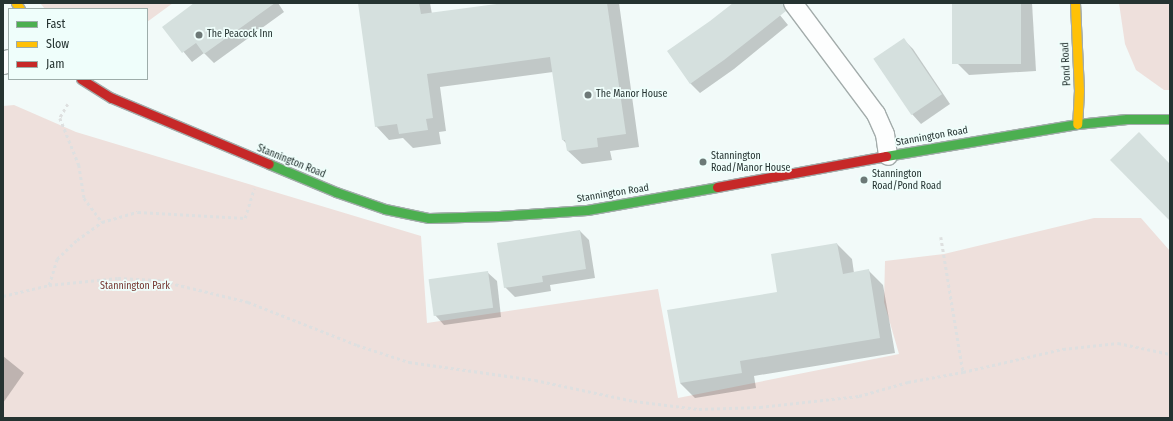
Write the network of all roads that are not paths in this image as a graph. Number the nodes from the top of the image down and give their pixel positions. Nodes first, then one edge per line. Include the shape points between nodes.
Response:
1 (793, 3) edge
2 (1075, 3) edge
3 (83, 80) edge
4 (1170, 118) edge
5 (1077, 124) junction
6 (888, 156) junction

1 - 6 lane via 876,114 885,134
2 - 5 main road, Pond Road via 1079,90
3 - 6 main road, Stannington Road via 112,98 265,164 385,209 429,218 587,210
4 - 5 main road, Stannington Road
5 - 6 main road, Stannington Road

